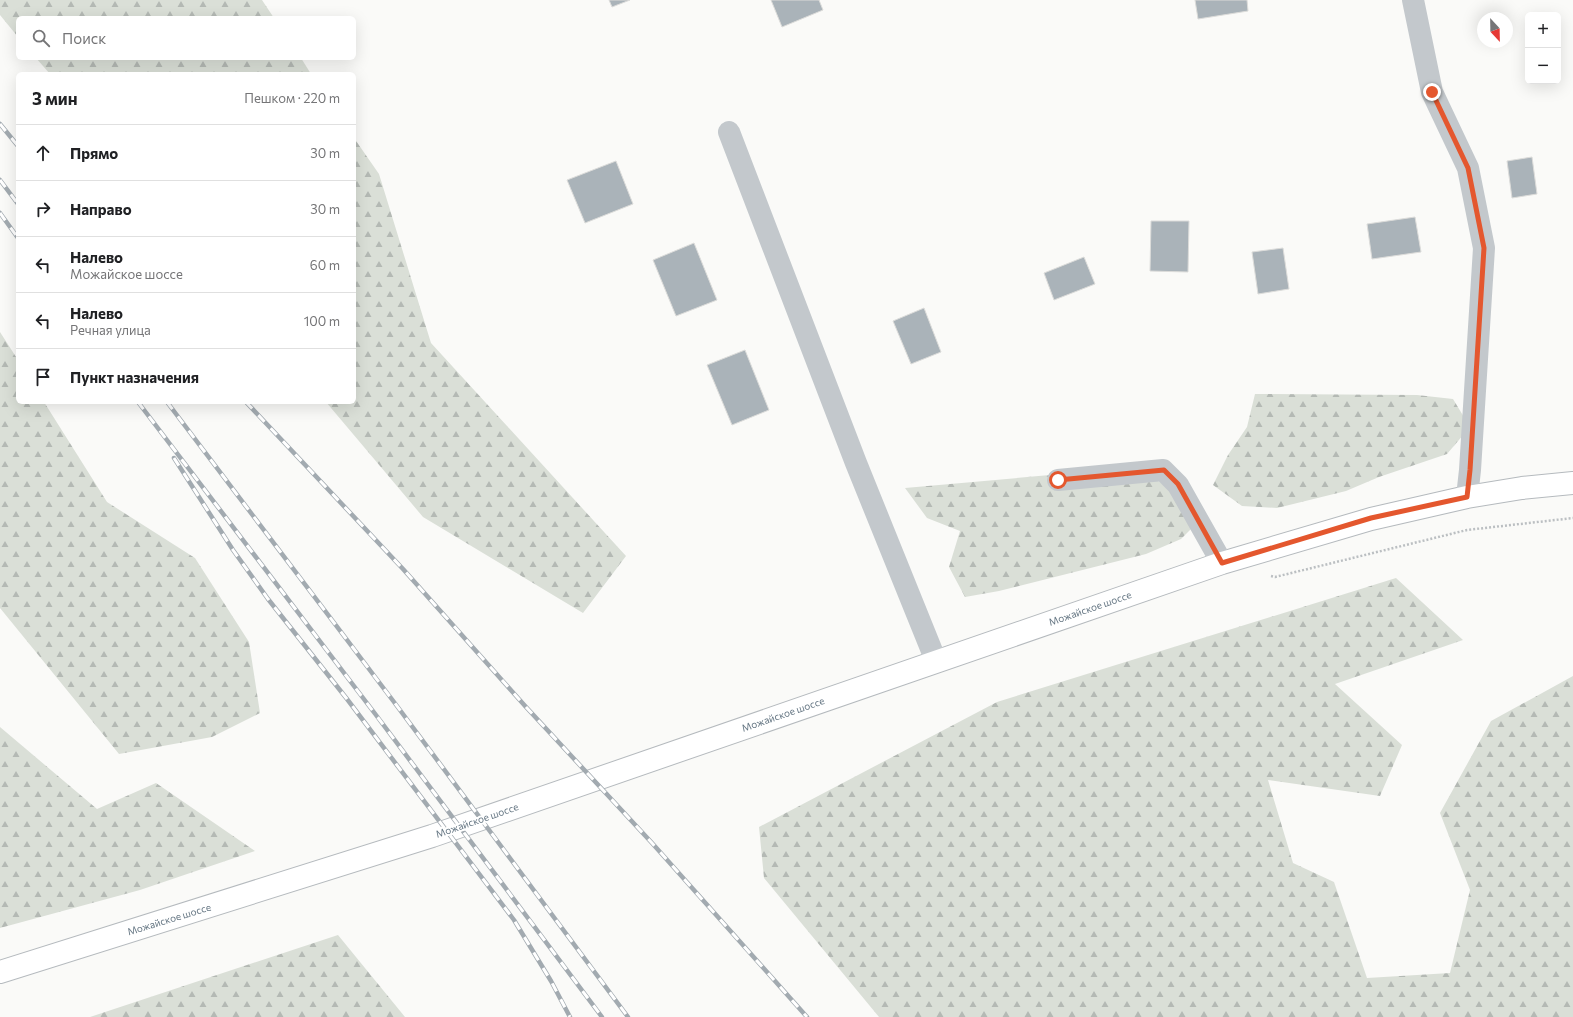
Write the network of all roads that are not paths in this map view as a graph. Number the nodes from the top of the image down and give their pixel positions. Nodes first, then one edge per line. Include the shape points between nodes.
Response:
1 (1413, 0) edge
2 (729, 132) dead end
3 (1058, 480) dead end
4 (1573, 483) edge
5 (1467, 497) junction
6 (1222, 563) junction
7 (936, 660) junction
8 (0, 972) edge

1 - 5 street via 1432,92 1468,168 1484,248
2 - 7 street via 853,455
3 - 6 street via 1164,470 1178,484
4 - 5 main road, Можайское шоссе
5 - 6 main road, Можайское шоссе via 1371,518
6 - 7 main road, Можайское шоссе
7 - 8 main road, Можайское шоссе via 432,836

